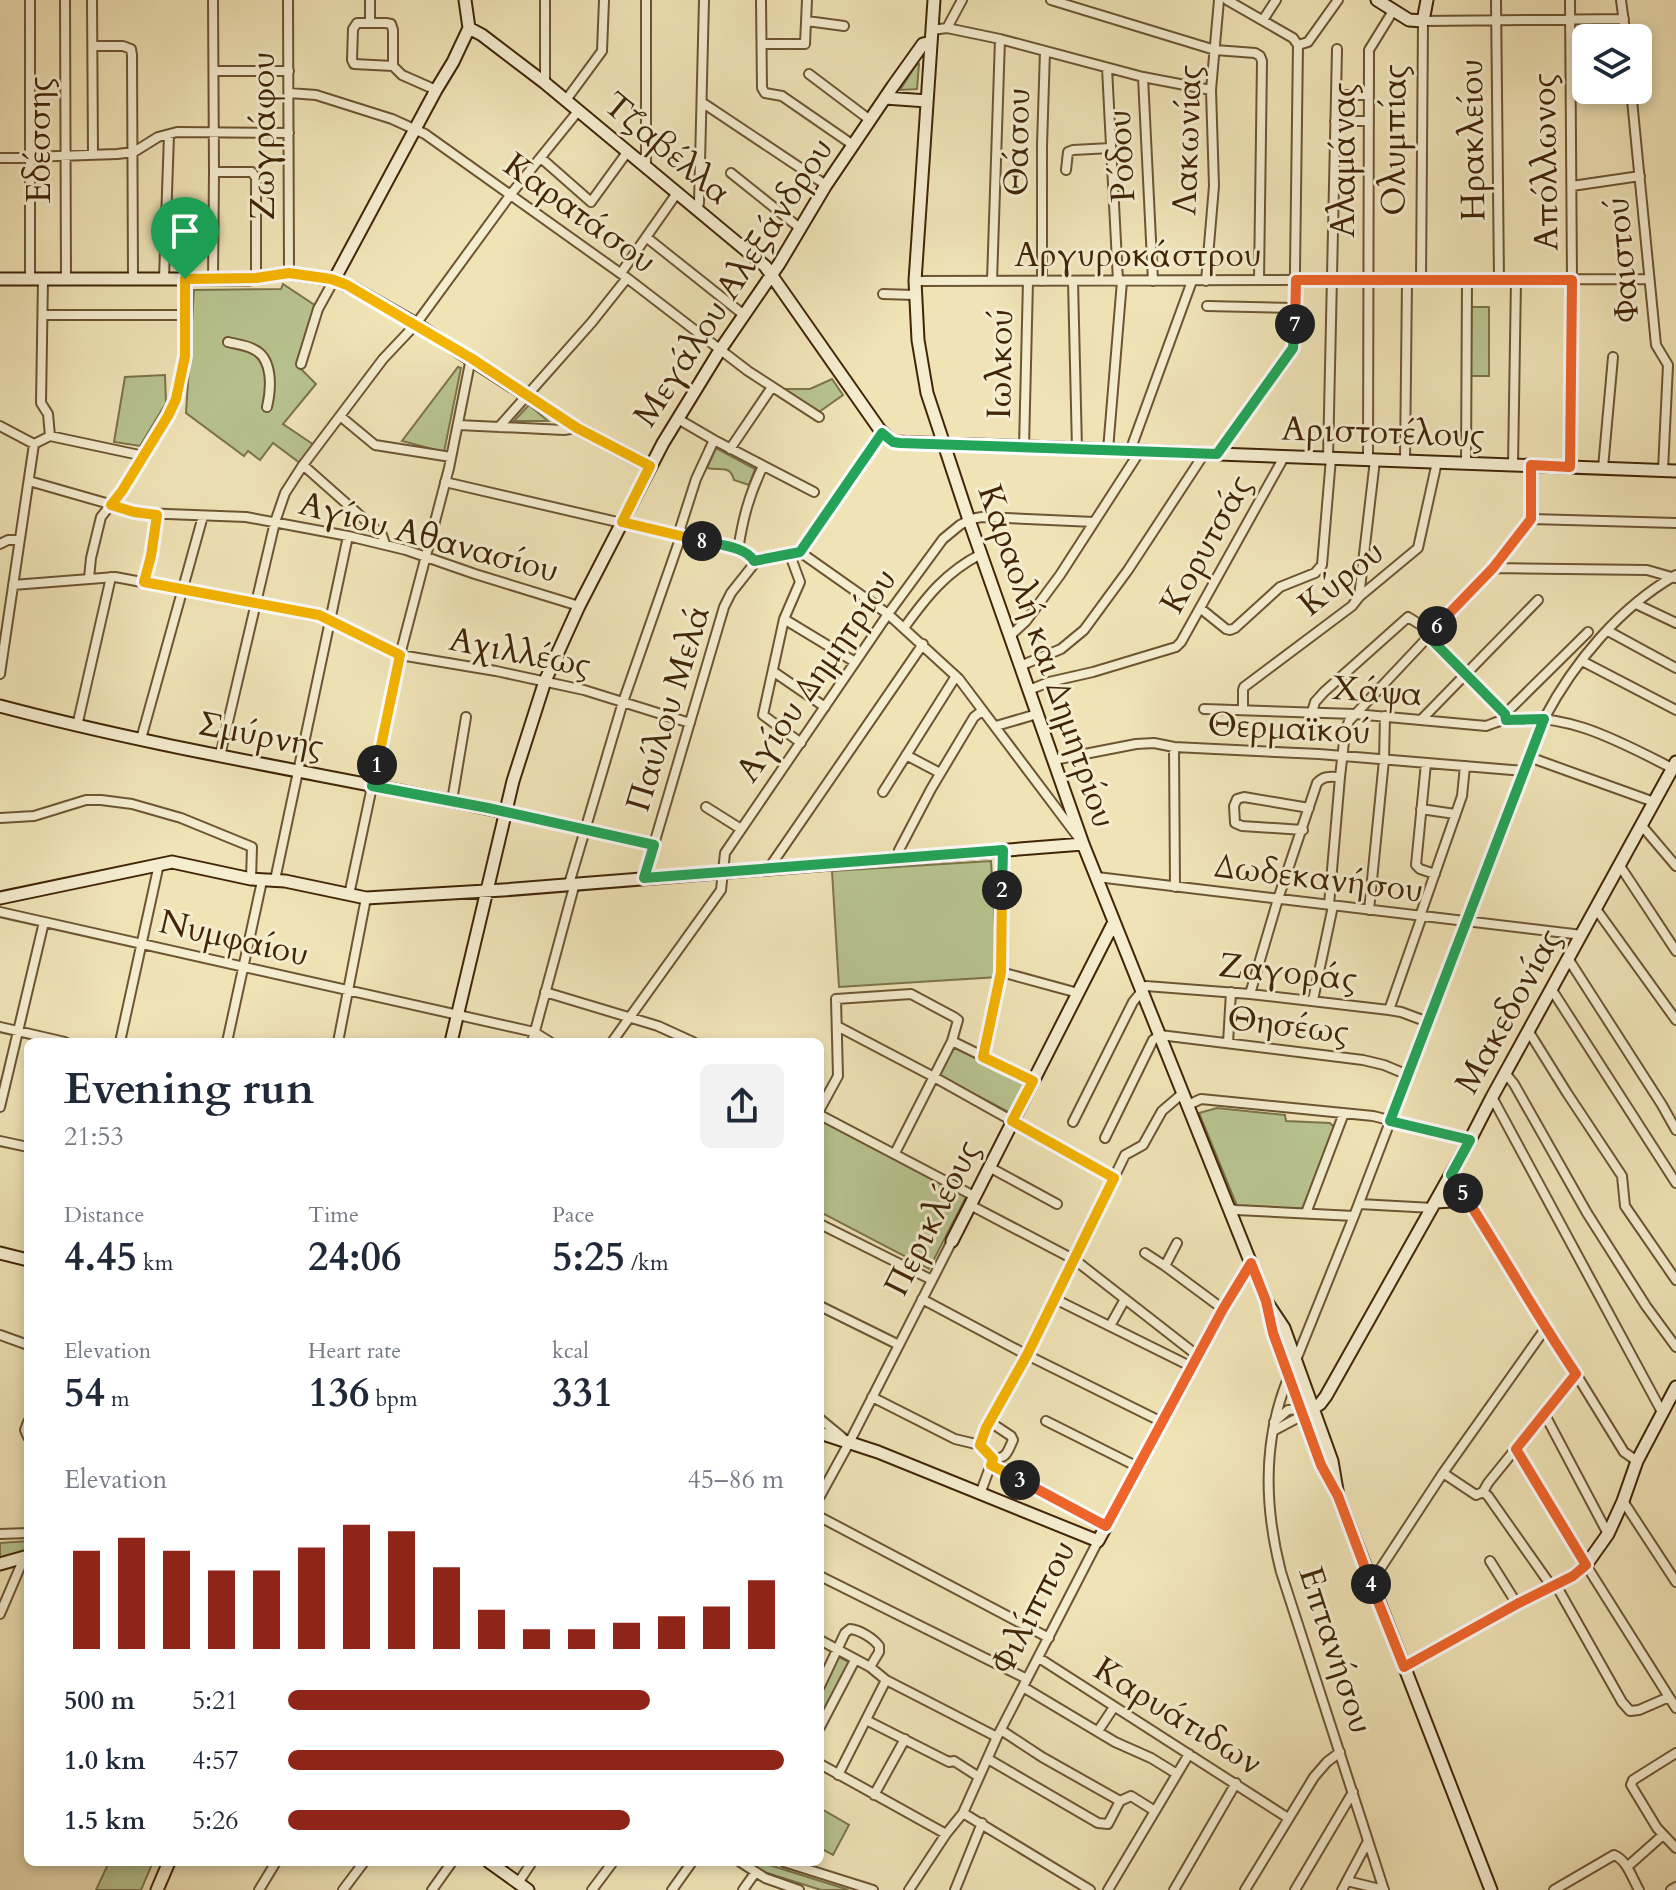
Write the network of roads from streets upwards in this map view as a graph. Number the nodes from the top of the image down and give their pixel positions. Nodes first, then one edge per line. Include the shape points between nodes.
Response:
1 (30, 0) edge
2 (65, 0) edge
3 (92, 0) edge
4 (213, 0) edge
5 (288, 0) edge
6 (370, 0) edge
7 (465, 0) edge
8 (545, 0) edge
9 (604, 0) edge
10 (646, 0) edge
11 (704, 0) edge
12 (761, 0) edge
13 (807, 0) edge
14 (934, 0) edge
15 (962, 0) edge
16 (1051, 0) edge
17 (1088, 0) edge
18 (1219, 0) edge
19 (1227, 0) edge
20 (1276, 0) edge
21 (1338, 0) edge
22 (1377, 0) edge
23 (1427, 0) edge
24 (1496, 0) edge
25 (1570, 0) edge
26 (1621, 0) edge
27 (1083, 11) junction
28 (1393, 11) junction
29 (1624, 19) junction
30 (1263, 20) junction
31 (1496, 20) junction
32 (1570, 20) junction
33 (807, 21) junction
34 (1423, 21) junction
35 (370, 23) junction
36 (1625, 24) edge
37 (844, 26) dead end
38 (469, 28) junction
39 (947, 28) junction
40 (932, 36) junction
41 (1000, 39) junction
42 (762, 44) junction
43 (1298, 45) junction
44 (93, 46) junction
45 (1337, 49) dead end
46 (1215, 50) junction
47 (1045, 51) junction
48 (393, 66) junction
49 (1107, 68) junction
50 (214, 71) junction
51 (289, 71) junction
52 (809, 74) dead end
53 (1143, 77) junction
54 (545, 83) junction
55 (436, 90) junction
56 (1211, 90) junction
57 (289, 93) junction
58 (1336, 95) junction
59 (1369, 95) junction
60 (885, 98) junction
61 (566, 100) junction
62 (927, 101) junction
63 (703, 103) junction
64 (1632, 104) edge
65 (579, 110) junction
66 (870, 120) junction
67 (1335, 121) junction
68 (1369, 121) junction
69 (415, 129) junction
70 (214, 132) junction
71 (289, 133) junction
72 (169, 135) junction
73 (853, 145) junction
74 (1111, 148) junction
75 (628, 151) junction
76 (134, 152) junction
77 (93, 154) junction
78 (65, 155) junction
79 (29, 157) junction
80 (0, 158) edge
81 (541, 158) junction
82 (646, 167) junction
83 (1066, 170) dead end
84 (214, 172) junction
85 (731, 173) dead end
86 (1640, 176) junction
87 (826, 185) junction
88 (1572, 186) junction
89 (677, 193) junction
90 (511, 194) junction
91 (697, 210) junction
92 (801, 229) junction
93 (646, 237) junction
94 (289, 273) junction
95 (772, 274) junction
96 (624, 276) junction
97 (256, 278) junction
98 (0, 279) edge
99 (30, 279) junction
100 (43, 279) junction
101 (66, 279) junction
102 (133, 279) junction
103 (164, 279) junction
104 (185, 279) junction
105 (213, 279) junction
106 (1649, 279) junction
107 (334, 280) junction
108 (1259, 280) junction
109 (1296, 280) junction
110 (1332, 280) junction
111 (1368, 280) junction
112 (1407, 280) junction
113 (1421, 280) junction
114 (1467, 280) junction
115 (1499, 280) junction
116 (1516, 280) junction
117 (1572, 280) junction
118 (915, 281) junction
119 (992, 281) junction
120 (1028, 281) junction
121 (1042, 281) junction
122 (1073, 281) junction
123 (1120, 281) junction
124 (1153, 281) junction
125 (1192, 281) junction
126 (1206, 281) junction
127 (883, 294) dead end
128 (915, 295) junction
129 (1207, 306) dead end
130 (1295, 308) junction
131 (43, 315) junction
132 (186, 315) junction
133 (744, 315) junction
134 (416, 324) junction
135 (228, 342) dead end
136 (720, 350) junction
137 (1613, 357) dead end
138 (471, 358) junction
139 (301, 364) dead end
140 (772, 387) junction
141 (527, 395) junction
142 (267, 407) dead end
143 (340, 416) junction
144 (819, 417) dead end
145 (678, 419) junction
146 (458, 425) junction
147 (0, 426) edge
148 (499, 427) junction
149 (577, 428) junction
150 (882, 433) junction
151 (50, 436) junction
152 (714, 440) junction
153 (34, 444) junction
154 (944, 444) junction
155 (1024, 447) junction
156 (730, 449) junction
157 (1077, 449) junction
158 (1108, 450) junction
159 (1135, 451) junction
160 (1204, 454) junction
161 (1217, 454) junction
162 (144, 456) junction
163 (451, 457) junction
164 (1284, 457) junction
165 (1330, 458) junction
166 (1372, 460) junction
167 (1405, 461) junction
168 (1437, 462) junction
169 (1466, 463) junction
170 (303, 465) junction
171 (1513, 465) junction
172 (1531, 465) junction
173 (650, 466) junction
174 (763, 466) junction
175 (1570, 467) junction
176 (1603, 468) junction
177 (1670, 470) edge
178 (29, 481) junction
179 (445, 482) junction
180 (814, 492) dead end
181 (111, 505) junction
182 (157, 515) junction
183 (203, 516) junction
184 (1531, 519) junction
185 (969, 520) junction
186 (275, 522) junction
187 (622, 522) junction
188 (1094, 522) junction
189 (1676, 523) edge
190 (348, 536) junction
191 (679, 536) junction
192 (19, 540) junction
193 (0, 544) edge
194 (385, 544) junction
195 (738, 550) junction
196 (795, 553) junction
197 (981, 554) junction
198 (427, 557) junction
199 (752, 557) junction
200 (1493, 568) junction
201 (1675, 576) edge
202 (111, 577) junction
203 (89, 578) junction
204 (144, 582) junction
205 (13, 585) junction
206 (183, 589) junction
207 (1359, 597) junction
208 (1538, 600) dead end
209 (255, 604) junction
210 (1636, 604) junction
211 (579, 606) junction
212 (1200, 608) junction
213 (888, 614) junction
214 (330, 619) junction
215 (784, 619) junction
216 (1676, 623) edge
217 (904, 628) junction
218 (1608, 631) junction
219 (1588, 632) dead end
220 (1429, 635) junction
221 (1010, 636) junction
222 (923, 644) junction
223 (400, 655) junction
224 (1582, 661) junction
225 (855, 662) junction
226 (1020, 666) junction
227 (1676, 668) edge
228 (774, 672) junction
229 (0, 674) edge
230 (1466, 674) junction
231 (956, 676) junction
232 (545, 681) junction
233 (1029, 690) junction
234 (623, 702) junction
235 (0, 706) edge
236 (825, 707) junction
237 (1204, 709) dead end
238 (1243, 710) junction
239 (1676, 710) edge
240 (982, 711) junction
241 (1312, 712) junction
242 (1037, 714) junction
243 (1355, 714) junction
244 (1385, 716) junction
245 (466, 717) dead end
246 (1506, 717) junction
247 (1544, 719) junction
248 (1421, 720) junction
249 (690, 723) junction
250 (77, 726) junction
251 (996, 726) junction
252 (141, 739) junction
253 (801, 743) junction
254 (1174, 747) junction
255 (906, 755) junction
256 (220, 756) junction
257 (1342, 756) junction
258 (1529, 757) junction
259 (1054, 760) junction
260 (1384, 760) junction
261 (1426, 763) junction
262 (1674, 765) edge
263 (1465, 766) junction
264 (1524, 771) junction
265 (298, 772) junction
266 (940, 773) junction
267 (1340, 777) junction
268 (372, 786) junction
269 (883, 792) dead end
270 (452, 801) junction
271 (1654, 802) junction
272 (706, 807) dead end
273 (1309, 808) junction
274 (1421, 809) junction
275 (504, 812) junction
276 (1455, 814) junction
277 (0, 818) edge
278 (1642, 826) junction
279 (585, 829) junction
280 (741, 829) junction
281 (1303, 830) junction
282 (1083, 844) junction
283 (654, 845) junction
284 (1003, 850) junction
285 (898, 858) junction
286 (1676, 863) edge
287 (159, 864) junction
288 (1620, 866) junction
289 (769, 868) junction
290 (723, 871) junction
291 (1435, 874) junction
292 (1097, 877) junction
293 (644, 878) junction
294 (257, 880) junction
295 (275, 880) junction
296 (572, 884) junction
297 (1175, 887) junction
298 (486, 891) junction
299 (349, 895) junction
300 (0, 898) edge
301 (366, 898) junction
302 (1278, 899) junction
303 (1331, 906) junction
304 (1596, 909) junction
305 (1369, 910) junction
306 (0, 912) edge
307 (1421, 916) junction
308 (44, 922) junction
309 (1114, 922) junction
310 (1467, 922) junction
311 (1582, 935) junction
312 (141, 944) junction
313 (1676, 951) edge
314 (1569, 960) junction
315 (244, 968) junction
316 (1001, 972) junction
317 (348, 990) junction
318 (1142, 990) junction
319 (1552, 990) junction
320 (545, 992) junction
321 (1231, 992) junction
322 (1078, 993) junction
323 (1250, 994) junction
324 (1313, 1000) junction
325 (1389, 1010) junction
326 (457, 1015) junction
327 (631, 1017) junction
328 (1676, 1020) edge
329 (1428, 1022) junction
330 (837, 1026) junction
331 (0, 1027) edge
332 (19, 1032) junction
333 (1529, 1032) junction
334 (1160, 1035) junction
335 (533, 1037) edge
336 (47, 1038) edge
337 (121, 1038) edge
338 (228, 1038) edge
339 (339, 1038) edge
340 (452, 1038) edge
341 (615, 1038) edge
342 (678, 1038) edge
343 (952, 1041) junction
344 (1228, 1043) junction
345 (983, 1057) junction
346 (1506, 1074) junction
347 (1408, 1075) junction
348 (934, 1077) junction
349 (1033, 1081) junction
350 (1492, 1097) junction
351 (1185, 1099) junction
352 (824, 1104) edge
353 (0, 1107) edge
354 (1344, 1113) junction
355 (824, 1114) edge
356 (1012, 1121) junction
357 (1390, 1121) junction
358 (1073, 1122) dead end
359 (1676, 1130) edge
360 (1105, 1138) dead end
361 (1470, 1140) junction
362 (0, 1141) edge
363 (24, 1146) edge
364 (895, 1153) junction
365 (989, 1167) junction
366 (1451, 1175) junction
367 (1114, 1178) junction
368 (1676, 1183) edge
369 (972, 1200) junction
370 (1468, 1200) junction
371 (1057, 1204) dead end
372 (1359, 1204) junction
373 (1434, 1205) junction
374 (1229, 1208) junction
375 (1306, 1213) junction
376 (1354, 1216) junction
377 (824, 1226) edge
378 (952, 1241) joint
379 (1177, 1243) dead end
380 (0, 1253) edge
381 (1145, 1253) dead end
382 (24, 1259) edge
383 (1075, 1260) junction
384 (1251, 1263) junction
385 (1165, 1266) junction
386 (932, 1280) junction
387 (1676, 1280) edge
388 (922, 1299) junction
389 (1055, 1299) junction
390 (1125, 1299) junction
391 (1266, 1301) junction
392 (824, 1308) edge
393 (1223, 1309) junction
394 (1110, 1326) junction
395 (1545, 1329) junction
396 (0, 1335) edge
397 (24, 1344) edge
398 (899, 1345) junction
399 (1676, 1347) edge
400 (1027, 1355) junction
401 (1198, 1356) junction
402 (1296, 1360) junction
403 (1192, 1367) junction
404 (1576, 1374) junction
405 (1289, 1376) junction
406 (1676, 1387) edge
407 (872, 1397) junction
408 (1306, 1411) junction
409 (1662, 1412) junction
410 (1544, 1413) junction
411 (1046, 1421) dead end
412 (824, 1422) edge
413 (990, 1422) junction
414 (1162, 1422) junction
415 (1273, 1427) junction
416 (824, 1434) edge
417 (849, 1443) junction
418 (980, 1445) junction
419 (1516, 1449) junction
420 (1637, 1461) junction
421 (992, 1462) junction
422 (1138, 1467) junction
423 (1443, 1473) junction
424 (824, 1489) edge
425 (1483, 1492) junction
426 (980, 1494) junction
427 (1623, 1501) junction
428 (824, 1519) edge
429 (1106, 1526) junction
430 (24, 1533) edge
431 (0, 1534) edge
432 (1608, 1534) junction
433 (1098, 1541) junction
434 (24, 1558) edge
435 (24, 1561) edge
436 (1490, 1561) dead end
437 (0, 1564) edge
438 (1586, 1565) junction
439 (824, 1578) edge
440 (1676, 1582) edge
441 (1371, 1583) junction
442 (1554, 1586) junction
443 (1517, 1604) junction
444 (0, 1614) edge
445 (1049, 1638) junction
446 (824, 1642) edge
447 (838, 1650) junction
448 (1039, 1658) junction
449 (855, 1660) junction
450 (870, 1667) junction
451 (1404, 1667) junction
452 (824, 1678) edge
453 (886, 1680) junction
454 (1025, 1683) junction
455 (1669, 1697) junction
456 (1114, 1707) junction
457 (1676, 1708) edge
458 (824, 1719) edge
459 (866, 1720) junction
460 (1098, 1731) junction
461 (999, 1734) junction
462 (905, 1739) junction
463 (1340, 1752) junction
464 (1676, 1753) edge
465 (1189, 1754) junction
466 (988, 1759) junction
467 (824, 1766) edge
468 (1177, 1774) junction
469 (838, 1775) junction
470 (979, 1777) junction
471 (1236, 1783) junction
472 (1353, 1792) junction
473 (874, 1795) junction
474 (1120, 1801) junction
475 (1155, 1811) junction
476 (963, 1813) junction
477 (1288, 1818) junction
478 (982, 1823) junction
479 (946, 1834) junction
480 (1663, 1835) junction
481 (1368, 1841) junction
482 (1676, 1848) edge
483 (167, 1866) edge
484 (274, 1866) edge
485 (361, 1866) edge
486 (449, 1866) edge
487 (495, 1866) edge
488 (530, 1866) edge
489 (610, 1866) edge
490 (689, 1866) edge
491 (745, 1866) edge
492 (797, 1866) edge
493 (1627, 1867) junction
494 (755, 1873) junction
495 (1347, 1881) junction
496 (523, 1886) edge
497 (157, 1890) edge
498 (259, 1890) edge
499 (343, 1890) edge
500 (432, 1890) edge
501 (592, 1890) edge
502 (672, 1890) edge
503 (743, 1890) edge
504 (799, 1890) edge
505 (873, 1890) edge
506 (909, 1890) edge
507 (955, 1890) edge
508 (1090, 1890) edge
509 (1108, 1890) edge
510 (1174, 1890) edge
511 (1245, 1890) edge
512 (1295, 1890) edge
513 (1342, 1890) edge
514 (1384, 1890) edge
515 (1491, 1890) edge
516 (1554, 1890) edge
517 (1639, 1890) edge

1 - 79 street
2 - 78 street, Εδέσσης
3 - 44 street
4 - 50 street
5 - 51 street, Ζωγράφου
6 - 35 street
7 - 38 street
8 - 54 street
9 - 61 street via 602,51
10 - 82 street
11 - 63 street
12 - 42 street
13 - 33 street
14 - 40 street, Καραολή και Δημητρίου
15 - 39 street
16 - 27 street
17 - 27 street
18 - 46 street, Λακωνίας
19 - 30 street
20 - 30 street
21 - 43 street via 1308,42
22 - 28 street
23 - 34 street, Ολυμπίας
24 - 31 street, Ηρακλείου
25 - 32 street, Απόλλωνος
26 - 29 street
27 - 46 street
28 - 34 street
28 - 59 street, Αλαμάνας via 1369,50
29 - 32 street
29 - 36 street
30 - 43 street
31 - 32 street
31 - 34 street
31 - 115 street, Ηρακλείου
32 - 88 street, Απόλλωνος
33 - 37 street
33 - 42 street via 805,44
34 - 113 street, Ολυμπίας
35 - 48 street via 391,24
35 - 48 street via 354,25 354,64
38 - 54 street, Τζαβέλλα
38 - 55 street
39 - 40 street
39 - 41 street
40 - 60 street, Μεγάλου Αλεξάνδρου
40 - 62 street, Καραολή και Δημητρίου
41 - 47 street
41 - 119 street
42 - 73 street via 765,93 782,96
43 - 109 street
44 - 76 street via 131,49
44 - 77 street
45 - 58 street
46 - 56 street, Λακωνίας
46 - 108 street via 1255,53 1262,61
47 - 49 street
47 - 121 street, Θάσου
48 - 55 street
49 - 53 street
49 - 74 street
50 - 51 street
50 - 70 street
51 - 57 street, Ζωγράφου
52 - 66 street
53 - 56 street
53 - 124 street, Ρόδου
54 - 61 street, Τζαβέλλα
55 - 69 street
56 - 126 street, Λακωνίας via 1214,186
57 - 69 street, Καρατάσου via 316,95
57 - 71 street, Ζωγράφου
58 - 59 street
58 - 67 street
59 - 68 street, Αλαμάνας
60 - 62 street
60 - 66 street, Μεγάλου Αλεξάνδρου
61 - 65 street, Τζαβέλλα
62 - 118 street, Καραολή και Δημητρίου
63 - 87 street
63 - 91 street
64 - 86 street, Φαιστού
65 - 75 street, Τζαβέλλα
65 - 81 street
66 - 73 street, Μεγάλου Αλεξάνδρου
67 - 68 street
67 - 110 street
68 - 111 street, Αλαμάνας
69 - 90 street, Καρατάσου
69 - 107 street
70 - 71 street
70 - 72 street
70 - 84 street
71 - 94 street, Ζωγράφου
72 - 76 street
72 - 103 street
73 - 87 street, Μεγάλου Αλεξάνδρου
74 - 83 street via 1068,152
74 - 123 street
75 - 81 street via 591,202
75 - 82 street, Τζαβέλλα
76 - 77 street
76 - 102 street
77 - 78 street
78 - 79 street
78 - 101 street, Εδέσσης
79 - 80 street
79 - 99 street
81 - 90 street
82 - 89 street, Τζαβέλλα
84 - 97 street via 246,171 256,178
84 - 105 street
85 - 92 street
86 - 88 street
86 - 106 street, Φαιστού
87 - 92 street, Μεγάλου Αλεξάνδρου
88 - 117 street, Απόλλωνος
89 - 91 street, Τζαβέλλα
89 - 93 street
90 - 96 street, Καρατάσου
90 - 134 street
91 - 95 street, Τζαβέλλα
92 - 95 street, Μεγάλου Αλεξάνδρου
93 - 96 street
93 - 133 street
94 - 97 street
94 - 107 street
95 - 133 street, Μεγάλου Αλεξάνδρου
95 - 150 street, Τζαβέλλα
96 - 136 street, Καρατάσου
96 - 141 street via 592,322
97 - 105 street
98 - 99 street
99 - 100 street
100 - 101 street
100 - 131 street
101 - 102 street
102 - 103 street
103 - 104 street
104 - 105 street
104 - 132 street
106 - 117 street, Αργυροκάστρου
106 - 177 street, Φαιστού via 1656,345 1668,365
107 - 134 street
107 - 139 street via 318,309
108 - 109 street, Αργυροκάστρου
108 - 126 street, Αργυροκάστρου
109 - 110 street, Αργυροκάστρου
109 - 130 street
110 - 111 street, Αργυροκάστρου
110 - 165 street
111 - 112 street, Αργυροκάστρου
111 - 166 street, Αλαμάνας
112 - 113 street, Αργυροκάστρου
112 - 167 street
113 - 114 street, Αργυροκάστρου
114 - 115 street, Αργυροκάστρου
114 - 169 street
115 - 116 street, Αργυροκάστρου
116 - 117 street, Αργυροκάστρου
116 - 171 street
117 - 175 street, Απόλλωνος
118 - 119 street, Αργυροκάστρου
118 - 128 street, Καραολή και Δημητρίου
119 - 120 street, Αργυροκάστρου
120 - 121 street, Αργυροκάστρου
120 - 155 street, Ιωλκού
121 - 122 street, Αργυροκάστρου
122 - 123 street, Αργυροκάστρου
122 - 157 street
123 - 124 street, Αργυροκάστρου
123 - 158 street
124 - 125 street, Αργυροκάστρου
125 - 126 street, Αργυροκάστρου
125 - 159 street
127 - 128 street
128 - 154 street, Καραολή και Δημητρίου via 924,381
129 - 130 street
130 - 161 street via 1293,348
131 - 132 street
131 - 151 street via 41,403
132 - 162 street via 176,399
133 - 136 street, Μεγάλου Αλεξάνδρου
134 - 138 street
134 - 143 street
135 - 142 street via 254,349 264,358 271,387
136 - 140 street, Καρατάσου
136 - 145 street, Μεγάλου Αλεξάνδρου
137 - 176 street
138 - 141 street
138 - 146 street
140 - 144 street, Καρατάσου
140 - 156 street
141 - 148 street
141 - 149 street
143 - 163 street via 375,445
143 - 170 street
145 - 152 street
145 - 173 street, Μεγάλου Αλεξάνδρου
146 - 148 street
146 - 163 street
147 - 153 street
148 - 149 street
149 - 173 street
150 - 154 street via 897,443
150 - 196 street
151 - 153 street
151 - 162 street
152 - 156 street
152 - 191 street
153 - 178 street
154 - 155 street, Αριστοτέλους
154 - 185 street, Καραολή και Δημητρίου
155 - 157 street, Αριστοτέλους
156 - 174 street
157 - 158 street, Αριστοτέλους
158 - 159 street, Αριστοτέλους
159 - 160 street, Αριστοτέλους
159 - 188 street
160 - 161 street, Αριστοτέλους
160 - 226 street via 1084,630 1065,646
161 - 164 street, Αριστοτέλους
162 - 181 street
163 - 179 street
164 - 165 street, Αριστοτέλους
164 - 212 street, Κορυτσάς
165 - 166 street, Αριστοτέλους
165 - 212 street via 1319,570 1280,587 1230,630
166 - 167 street, Αριστοτέλους
166 - 207 street, Αλαμάνας
167 - 168 street, Αριστοτέλους
168 - 169 street, Αριστοτέλους
168 - 207 street, Κύρου via 1418,548
169 - 171 street, Αριστοτέλους
170 - 186 street
170 - 194 street via 382,535
171 - 172 street, Αριστοτέλους
172 - 175 street, Αριστοτέλους
172 - 184 street
173 - 187 street, Μεγάλου Αλεξάνδρου
174 - 180 street
174 - 195 street via 743,517
175 - 176 street, Αριστοτέλους
176 - 177 street, Αριστοτέλους
178 - 181 street, Αγίου Αθανασίου
178 - 192 street
179 - 187 street
179 - 198 street
181 - 182 street, Αγίου Αθανασίου
181 - 203 street via 100,521
182 - 183 street, Αγίου Αθανασίου
182 - 204 street
183 - 186 street, Αγίου Αθανασίου
183 - 206 street
184 - 189 street
184 - 200 street
185 - 188 street
185 - 197 street, Καραολή και Δημητρίου
185 - 213 street, Αγίου Δημητρίου via 943,539
186 - 190 street, Αγίου Αθανασίου
186 - 209 street
187 - 191 street
187 - 211 street, Μεγάλου Αλεξάνδρου
188 - 221 street
190 - 194 street, Αγίου Αθανασίου
190 - 214 street
191 - 195 street
191 - 234 street
192 - 193 street
192 - 205 street
194 - 198 street, Αγίου Αθανασίου
195 - 199 street
196 - 199 street
196 - 213 street
196 - 215 street via 800,582
197 - 217 street via 945,578
197 - 221 street, Καραολή και Δημητρίου
198 - 211 street, Αγίου Αθανασίου
198 - 223 street
199 - 249 street, Παύλου Μελά via 753,565 724,607
200 - 201 street via 1647,570
200 - 220 street
201 - 210 street, Επτανήσου
202 - 203 street, Αχιλλέως
202 - 204 street, Αχιλλέως
202 - 250 street
203 - 205 street, Αχιλλέως
204 - 206 street, Αχιλλέως
205 - 229 street
206 - 209 street, Αχιλλέως
206 - 252 street
207 - 238 street, Κύρου via 1244,687
208 - 230 street
209 - 214 street, Αχιλλέως
209 - 256 street
210 - 216 street
210 - 218 street, Επτανήσου
211 - 232 street, Μεγάλου Αλεξάνδρου
212 - 233 street, Κορυτσάς via 1174,649
213 - 217 street
213 - 225 street, Αγίου Δημητρίου
214 - 223 street, Αχιλλέως
214 - 265 street
215 - 225 street
215 - 228 street
217 - 222 street
218 - 224 street, Επτανήσου
218 - 227 street
219 - 246 street
220 - 230 street
220 - 241 street via 1408,617 1324,692
220 - 243 street
221 - 226 street, Καραολή και Δημητρίου
222 - 231 street
222 - 289 street
223 - 232 street, Αχιλλέως
223 - 268 street
224 - 239 street
224 - 247 street, Επτανήσου
225 - 236 street, Αγίου Δημητρίου
226 - 233 street, Καραολή και Δημητρίου
228 - 236 street
228 - 253 street via 763,715
230 - 246 street
230 - 248 street
231 - 240 street
231 - 255 street
232 - 234 street, Αχιλλέως
232 - 275 street, Μεγάλου Αλεξάνδρου
233 - 242 street, Καραολή και Δημητρίου
234 - 249 street, Αχιλλέως
234 - 279 street
235 - 250 street, Σμύρνης
236 - 253 street, Αγίου Δημητρίου
237 - 238 street, Χάψα
238 - 241 street, Χάψα
240 - 251 street
240 - 266 street
241 - 243 street, Χάψα
242 - 251 street
242 - 259 street, Καραολή και Δημητρίου
243 - 244 street, Χάψα
243 - 257 street via 1346,729
244 - 248 street, Χάψα
244 - 260 street
245 - 270 street
246 - 247 street, Χάψα
246 - 248 street, Χάψα via 1486,726
247 - 258 street, Επτανήσου
247 - 262 street, Χάψα via 1604,734
249 - 283 street, Παύλου Μελά
250 - 252 street, Σμύρνης
251 - 282 street
252 - 256 street, Σμύρνης
253 - 280 street, Αγίου Δημητρίου
254 - 257 street, Θερμαϊκού
254 - 259 street, Θερμαϊκού via 1136,744
254 - 297 street
255 - 266 street
255 - 269 street
256 - 265 street, Σμύρνης
257 - 260 street, Θερμαϊκού
257 - 267 street
258 - 264 street, Επτανήσου
258 - 271 street
259 - 282 street, Καραολή και Δημητρίου
260 - 261 street, Θερμαϊκού
260 - 305 street
261 - 263 street, Θερμαϊκού
261 - 274 street
262 - 271 street, Μακεδονίας
263 - 264 street, Θερμαϊκού
263 - 276 street
264 - 310 street, Επτανήσου
265 - 268 street, Σμύρνης
265 - 295 street
266 - 285 street
267 - 273 street via 1326,776 1317,783
267 - 303 street
268 - 270 street, Σμύρνης
268 - 299 street
270 - 275 street, Σμύρνης
271 - 278 street, Μακεδονίας
272 - 280 street
273 - 281 street
273 - 281 street via 1244,797 1234,806 1235,823 1242,826
274 - 276 street
274 - 291 street via 1416,865
275 - 279 street, Σμύρνης
275 - 298 street, Μεγάλου Αλεξάνδρου
276 - 291 street
277 - 294 street via 34,816 86,800 132,804 252,847
278 - 286 street
278 - 288 street, Μακεδονίας
279 - 283 street, Σμύρνης
279 - 296 street
280 - 290 street, Αγίου Δημητρίου via 725,853
281 - 302 street
282 - 284 street
282 - 292 street, Καραολή και Δημητρίου
283 - 293 street, Παύλου Μελά
284 - 285 street
284 - 316 street
285 - 289 street
287 - 294 street via 180,863
287 - 300 street
287 - 312 street
288 - 304 street, Μακεδονίας
288 - 313 street
289 - 290 street
290 - 293 street
290 - 327 street, Αγίου Δημητρίου via 721,890
291 - 307 street
292 - 297 street, Δωδεκανήσου
292 - 309 street, Καραολή και Δημητρίου
293 - 296 street
294 - 295 street
294 - 315 street
295 - 299 street
296 - 298 street
296 - 320 street
297 - 302 street, Δωδεκανήσου
298 - 301 street
298 - 326 street, Μεγάλου Αλεξάνδρου
299 - 301 street
301 - 317 street
302 - 303 street, Δωδεκανήσου
302 - 323 street
303 - 305 street, Δωδεκανήσου
303 - 324 street
304 - 311 street, Μακεδονίας
304 - 328 street
305 - 307 street, Δωδεκανήσου
306 - 308 street, Νυμφαίου
307 - 310 street, Δωδεκανήσου
307 - 325 street
308 - 312 street, Νυμφαίου
308 - 332 street
309 - 318 street, Καραολή και Δημητρίου
309 - 322 street, Περικλέους
310 - 311 street, Δωδεκανήσου
310 - 329 street, Επτανήσου
311 - 314 street, Μακεδονίας
312 - 315 street, Νυμφαίου
312 - 337 street
314 - 319 street, Μακεδονίας
314 - 359 street
315 - 317 street, Νυμφαίου
315 - 338 street
316 - 322 street
316 - 345 street
317 - 326 street, Νυμφαίου
317 - 339 street
318 - 321 street, Ζαγοράς via 1157,986
318 - 334 street, Καραολή και Δημητρίου
318 - 358 street
319 - 333 street, Μακεδονίας
319 - 368 street
320 - 327 street
320 - 335 street
321 - 323 street, Ζαγοράς
321 - 344 street
322 - 349 street, Περικλέους
323 - 324 street, Ζαγοράς
324 - 325 street, Ζαγοράς
325 - 329 street, Ζαγοράς
326 - 335 street, Νυμφαίου
326 - 340 street, Μεγάλου Αλεξάνδρου
327 - 341 street, Αγίου Δημητρίου
327 - 342 street
329 - 347 street, Επτανήσου
330 - 343 street via 836,999 907,993 958,1020
330 - 348 street
330 - 352 street via 838,1076
331 - 332 street
332 - 336 street
332 - 353 street
333 - 346 street, Μακεδονίας
333 - 387 street via 1622,1176 1625,1206
334 - 344 street, Θησέως
334 - 351 street, Καραολή και Δημητρίου
334 - 360 street
343 - 345 street
343 - 348 street
344 - 347 street, Θησέως via 1363,1060
345 - 349 street
346 - 350 street, Μακεδονίας
346 - 399 street via 1587,1213
347 - 357 street, Επτανήσου
348 - 356 street
348 - 364 street
349 - 356 street, Περικλέους
350 - 361 street, Μακεδονίας
350 - 409 street
351 - 354 street
351 - 367 street via 1162,1111 1143,1145 1125,1155
351 - 374 street, Καραολή και Δημητρίου
354 - 357 street
354 - 375 street
355 - 364 street
356 - 365 street, Περικλέους
356 - 367 street
357 - 361 street
357 - 372 street, Επτανήσου
361 - 366 street, Μακεδονίας
362 - 363 street
364 - 369 street
365 - 369 street, Περικλέους
365 - 371 street
366 - 370 street
366 - 373 street, Μακεδονίας
367 - 383 street
369 - 378 street, Περικλέους
369 - 383 street
370 - 373 street
370 - 395 street
372 - 373 street
372 - 376 street, Επτανήσου
373 - 408 street, Μακεδονίας via 1326,1396
374 - 375 street
374 - 384 street, Καραολή και Δημητρίου
375 - 376 street
376 - 402 street, Επτανήσου
377 - 386 street
378 - 386 street, Περικλέους
379 - 385 street
380 - 382 street
381 - 385 street
383 - 389 street
383 - 390 street
384 - 391 street, Καραολή και Δημητρίου
384 - 393 street, Φιλίππου
385 - 393 street
386 - 388 street, Περικλέους
388 - 398 street, Περικλέους
388 - 400 street
389 - 394 street
389 - 400 street
390 - 394 street
390 - 401 street
391 - 402 street, Καραολή και Δημητρίου
391 - 405 street, Καραολή και Δημητρίου
392 - 398 street
393 - 401 street, Φιλίππου
394 - 403 street
395 - 404 street
395 - 423 street
396 - 397 street
398 - 407 street, Περικλέους
400 - 413 street
400 - 414 street
401 - 403 street, Φιλίππου
402 - 405 street, Επτανήσου
402 - 408 street, Καραολή και Δημητρίου
403 - 414 street, Φιλίππου
404 - 410 street
404 - 420 street via 1624,1452
405 - 408 street, Καραολή και Δημητρίου
405 - 415 street, Επτανήσου
406 - 409 street
407 - 417 street, Περικλέους
407 - 418 street via 955,1439
408 - 415 street via 1291,1409
408 - 441 street, Καραολή και Δημητρίου via 1332,1461 1338,1496
409 - 420 street
410 - 419 street
410 - 432 street
411 - 422 street
412 - 417 street
413 - 418 street
413 - 421 street via 1013,1440 1006,1455
414 - 422 street, Φιλίππου
415 - 463 street, Επτανήσου via 1268,1468 1273,1540
416 - 417 street
417 - 424 street, Περικλέους
417 - 426 street
418 - 421 street
419 - 425 street
419 - 438 street
420 - 427 street
421 - 426 street
421 - 429 street
422 - 429 street, Φιλίππου
423 - 425 street via 1476,1495
423 - 441 street
425 - 442 street
426 - 433 street
427 - 432 street
427 - 440 street
428 - 445 street
429 - 433 street, Φιλίππου
430 - 431 street
432 - 438 street
433 - 445 street, Φιλίππου
434 - 437 street
435 - 444 street
436 - 443 street
438 - 442 street
438 - 455 street
439 - 454 street
441 - 451 street, Καραολή και Δημητρίου
442 - 443 street
442 - 455 street via 1630,1711
443 - 451 street
445 - 448 street, Φιλίππου
446 - 447 street
447 - 449 street
447 - 450 street via 845,1633 855,1630 879,1646
447 - 452 street
448 - 454 street, Φιλίππου
448 - 456 street, Καρυάτιδων
449 - 450 street
449 - 458 street
450 - 453 street
451 - 515 street, Καραολή και Δημητρίου
453 - 459 street
453 - 461 street
454 - 460 street
454 - 461 street, Φιλίππου
455 - 457 street
456 - 460 street
456 - 465 street, Καρυάτιδων
459 - 462 street
459 - 469 street
460 - 468 street
461 - 466 street, Φιλίππου
461 - 474 street
462 - 470 street
462 - 473 street
463 - 472 street, Επτανήσου
463 - 477 street via 1314,1777
464 - 480 street via 1631,1781
465 - 468 street
465 - 471 street, Καρυάτιδων
466 - 470 street, Φιλίππου
466 - 474 street via 1104,1825
467 - 469 street
468 - 475 street
469 - 473 street
470 - 476 street, Φιλίππου
471 - 477 street, Καρυάτιδων
471 - 510 street
472 - 481 street, Επτανήσου
472 - 512 street
473 - 479 street
474 - 475 street via 1131,1796
475 - 509 street
476 - 478 street
476 - 479 street, Φιλίππου
477 - 511 street
478 - 507 street
478 - 508 street
479 - 506 street, Φιλίππου
480 - 482 street
480 - 493 street
481 - 495 street
481 - 514 street, Επτανήσου
483 - 497 street
484 - 498 street
485 - 499 street
486 - 500 street
487 - 496 street
488 - 496 street
489 - 501 street
490 - 502 street
491 - 494 street
492 - 505 street
493 - 516 street via 1618,1856 1609,1857
493 - 517 street
494 - 503 street
494 - 504 street
495 - 513 street
495 - 514 street

